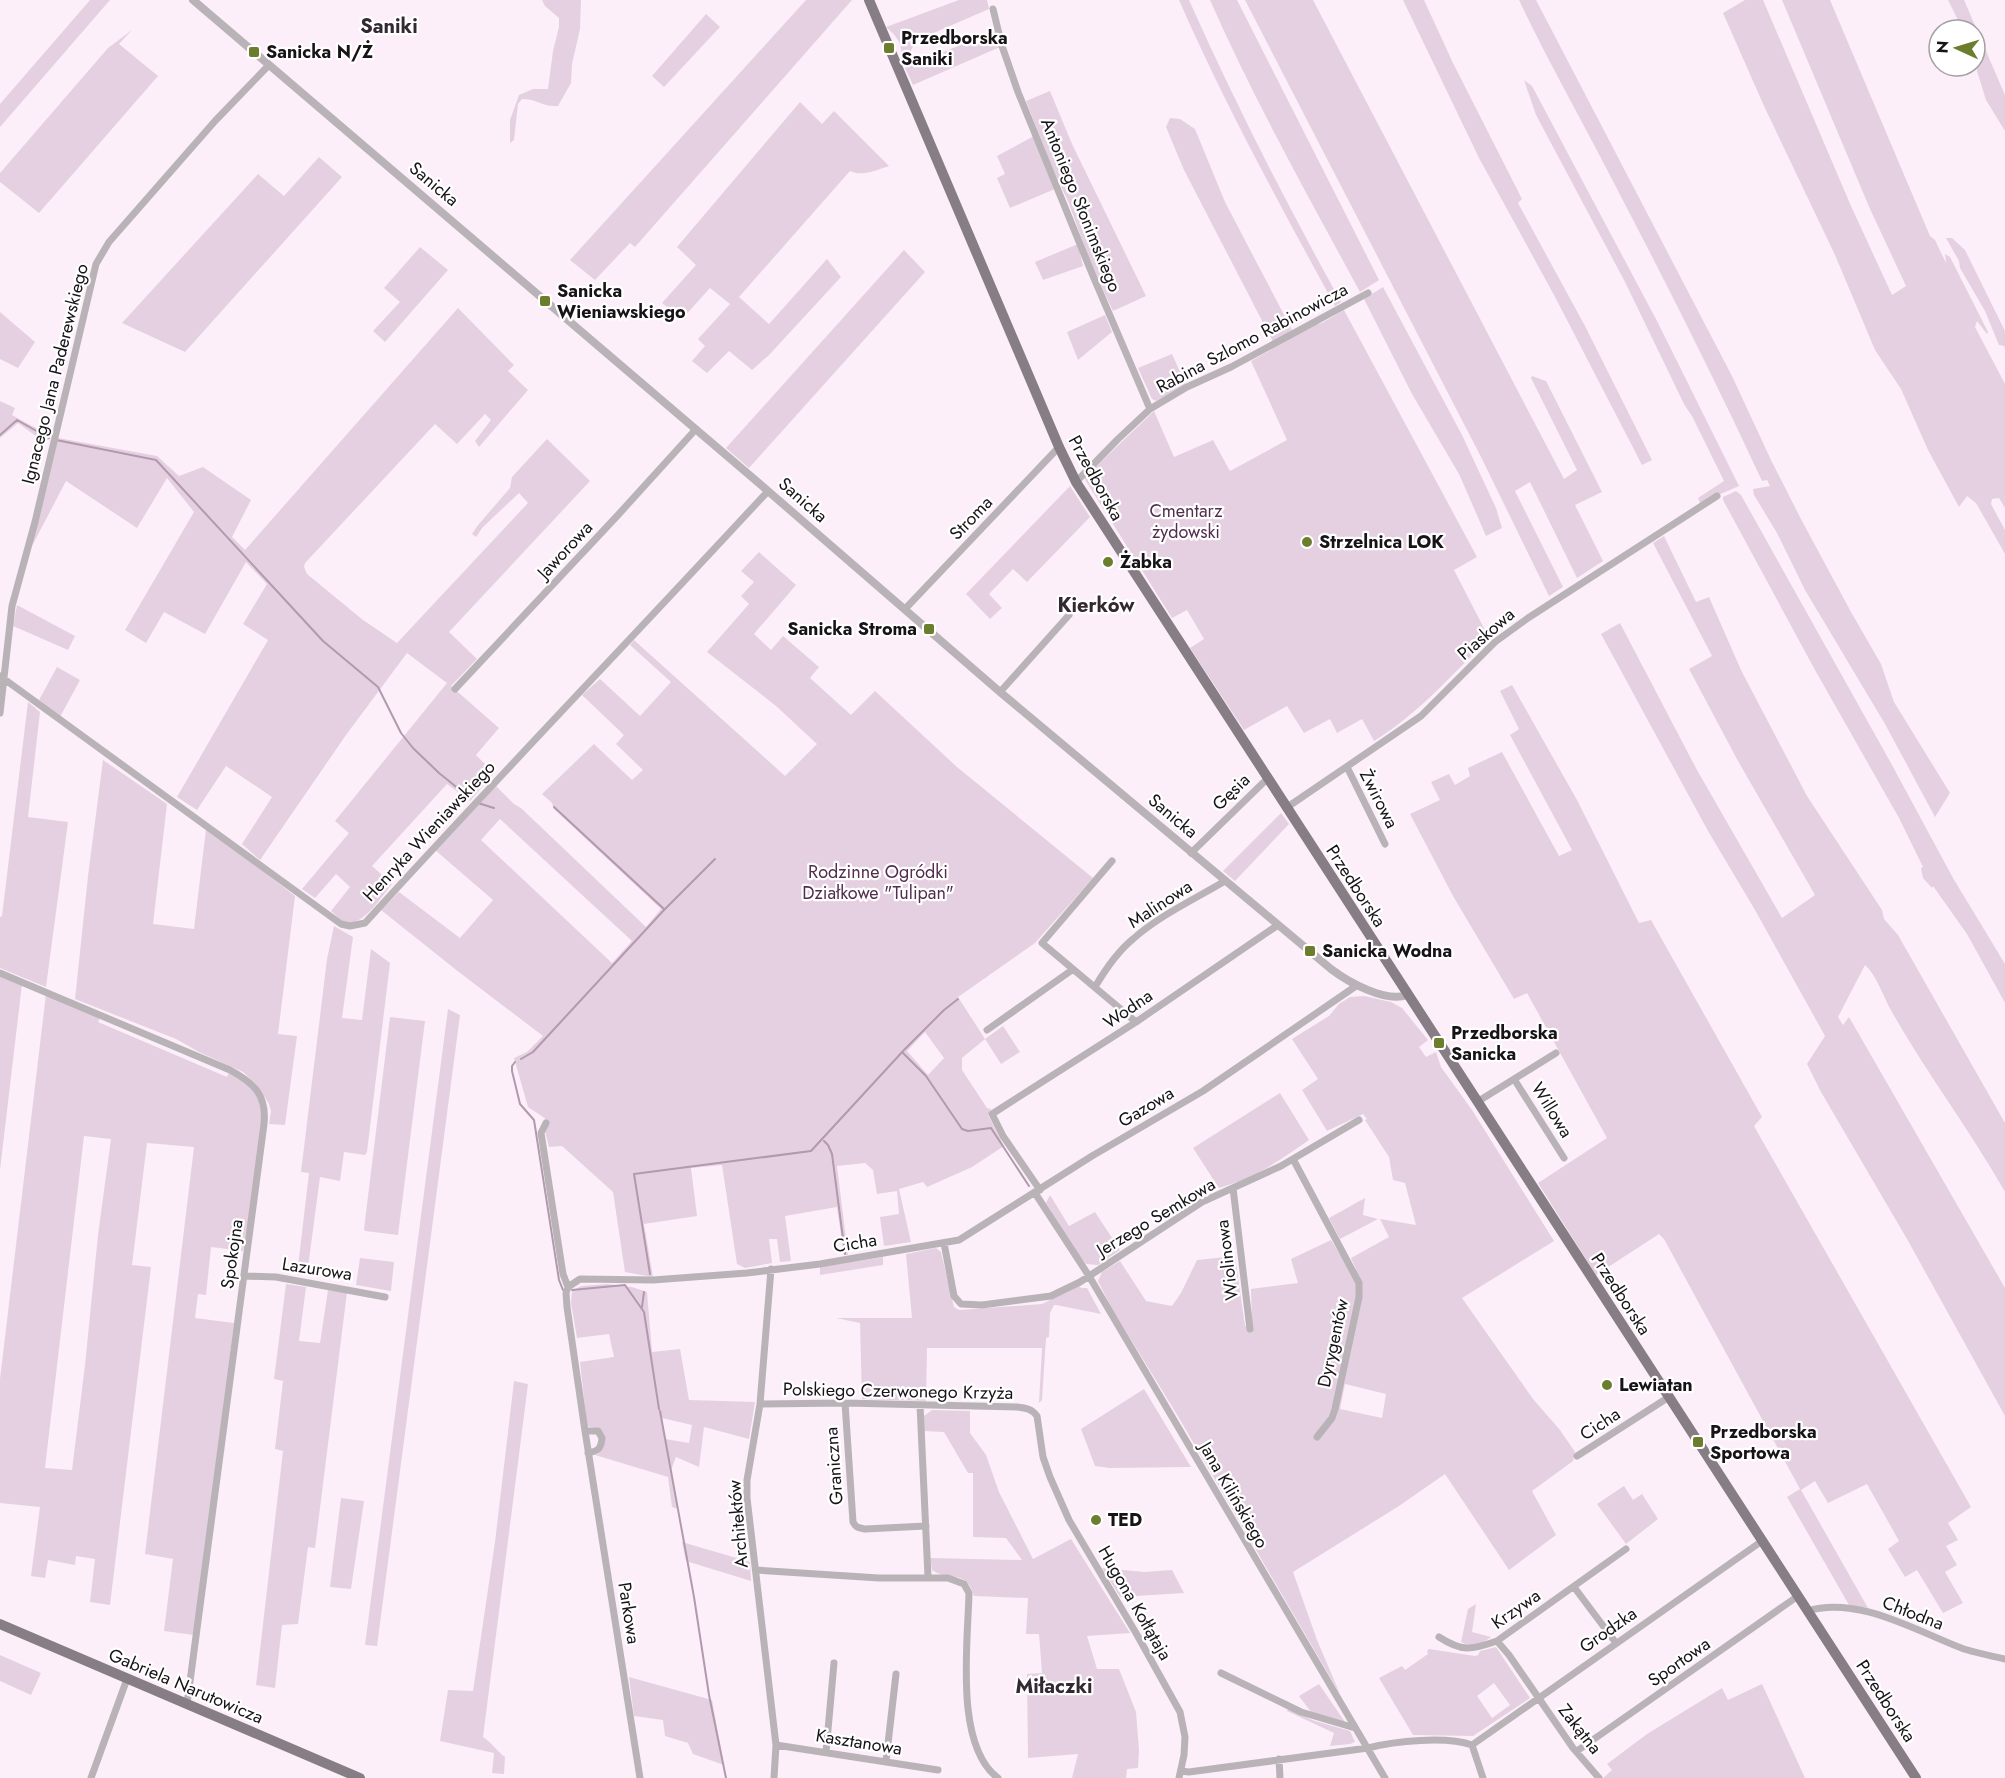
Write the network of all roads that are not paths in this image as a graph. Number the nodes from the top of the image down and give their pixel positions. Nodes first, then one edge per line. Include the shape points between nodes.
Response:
1 (193, 0) edge
2 (868, 0) edge
3 (993, 9) dead end
4 (269, 65) junction
5 (1368, 293) dead end
6 (1150, 409) junction
7 (696, 429) junction
8 (1059, 447) junction
9 (1076, 482) junction
10 (768, 491) junction
11 (1717, 496) dead end
12 (905, 609) junction
13 (1069, 615) dead end
14 (2, 678) edge
15 (455, 689) dead end
16 (1000, 692) junction
17 (0, 713) edge
18 (1347, 768) junction
19 (1267, 779) junction
20 (1286, 808) junction
21 (1385, 844) dead end
22 (1191, 852) junction
23 (1112, 861) dead end
24 (1225, 881) junction
25 (1278, 924) junction
26 (1072, 970) junction
27 (0, 973) edge
28 (1356, 986) junction
29 (1095, 987) junction
30 (1407, 994) junction
31 (1137, 1022) junction
32 (987, 1030) dead end
33 (1556, 1053) dead end
34 (1514, 1079) junction
35 (1477, 1102) junction
36 (992, 1114) joint
37 (1359, 1120) dead end
38 (546, 1123) dead end
39 (1564, 1158) dead end
40 (1293, 1159) junction
41 (1233, 1188) junction
42 (1037, 1191) junction
43 (944, 1243) junction
44 (771, 1269) junction
45 (244, 1276) junction
46 (1089, 1276) junction
47 (570, 1285) junction
48 (385, 1297) dead end
49 (1250, 1329) dead end
50 (1669, 1397) junction
51 (845, 1403) junction
52 (760, 1404) junction
53 (920, 1405) junction
54 (1034, 1412) joint
55 (585, 1431) junction
56 (1317, 1437) dead end
57 (588, 1454) junction
58 (1577, 1456) dead end
59 (926, 1526) junction
60 (1762, 1541) junction
61 (1626, 1550) dead end
62 (756, 1570) junction
63 (928, 1577) junction
64 (1574, 1587) junction
65 (1798, 1596) junction
66 (1808, 1611) junction
67 (0, 1624) edge
68 (1439, 1637) dead end
69 (1497, 1641) junction
70 (1616, 1643) junction
71 (2005, 1659) edge
72 (834, 1663) dead end
73 (1221, 1673) dead end
74 (896, 1674) dead end
75 (127, 1679) junction
76 (1538, 1699) junction
77 (187, 1704) junction
78 (1355, 1728) junction
79 (776, 1745) junction
80 (1472, 1745) junction
81 (1368, 1749) junction
82 (1577, 1751) junction
83 (826, 1752) junction
84 (1279, 1759) junction
85 (886, 1761) junction
86 (939, 1770) dead end
87 (1180, 1774) edge
88 (91, 1778) edge
89 (360, 1778) edge
90 (640, 1778) edge
91 (774, 1778) edge
92 (998, 1778) edge
93 (1280, 1778) edge
94 (1385, 1778) edge
95 (1483, 1778) edge
96 (1599, 1778) edge
97 (1916, 1778) edge

1 - 4 street, Sanicka
2 - 8 main road, Przedborska
3 - 6 street, Antoniego Słonimskiego via 1018,92
4 - 7 street, Sanicka
4 - 14 street, Ignacego Jana Paderewskiego via 109,242 96,264 12,606
5 - 6 street, Rabina Szlomo Rabinowicza
6 - 9 street, Rabina Szlomo Rabinowicza
7 - 10 street, Sanicka
7 - 15 street, Jaworowa
8 - 9 main road, Przedborska
8 - 12 street, Stroma
9 - 19 main road, Przedborska
10 - 12 street, Sanicka
10 - 14 street, Henryka Wieniawskiego via 365,923 341,924
11 - 18 street, Piaskowa via 1495,642 1421,716
12 - 16 street, Sanicka
13 - 16 street
14 - 17 street
16 - 22 street, Sanicka
18 - 20 street, Piaskowa
18 - 21 street, Żwirowa
19 - 20 main road, Przedborska
19 - 22 street, Gęsia
20 - 30 main road, Przedborska
22 - 24 street, Sanicka
23 - 26 street via 1042,943
24 - 25 street, Sanicka
24 - 29 street, Malinowa via 1132,939 1108,965
25 - 28 street, Sanicka
25 - 31 street, Wodna
26 - 29 street
26 - 32 street
27 - 45 street, Spokojna via 230,1070 257,1090 265,1115
28 - 30 street, Sanicka via 1397,996
28 - 42 street, Gazowa via 1203,1091
29 - 31 street
30 - 35 main road, Przedborska
31 - 36 street, Wodna
33 - 34 street
34 - 35 street
34 - 39 street, Willowa
35 - 50 main road, Przedborska
36 - 42 street, Jerzego Semkowa
37 - 40 street, Jerzego Semkowa
38 - 47 street, Parkowa via 541,1133 563,1274
40 - 41 street, Jerzego Semkowa
40 - 56 street, Dyrygentów via 1359,1284 1335,1409
41 - 46 street, Jerzego Semkowa via 1202,1202
41 - 49 street, Wiolinowa
42 - 43 street, Gazowa via 966,1237
42 - 46 street, Jerzego Semkowa
43 - 44 street, Cicha
43 - 46 street via 954,1296 966,1305 1046,1298
44 - 47 street, Cicha via 653,1280 580,1279
44 - 52 street, Architektów
45 - 48 street, Lazurowa via 276,1277
45 - 77 street, Spokojna
46 - 78 street, Jana Kilińskiego
47 - 55 street, Parkowa via 567,1307
50 - 58 street, Cicha
50 - 60 main road, Przedborska
51 - 52 street, Polskiego Czerwonego Krzyża
51 - 53 street, Polskiego Czerwonego Krzyża
51 - 59 street, Graniczna via 853,1522 865,1529
52 - 62 street, Architektów via 747,1480
53 - 54 street, Polskiego Czerwonego Krzyża via 1017,1407
53 - 59 street
54 - 87 street, Hugona Kołłątaja via 1043,1457 1069,1520 1180,1712 1185,1737
55 - 57 street, Parkowa
55 - 57 street via 598,1431 602,1438 600,1448
57 - 90 street, Parkowa
59 - 63 street
60 - 65 main road, Przedborska
60 - 70 street, Grodzka
61 - 64 street, Krzywa
62 - 63 street
62 - 79 street, Architektów
63 - 92 street via 964,1584 969,1593 968,1716 984,1763
64 - 69 street, Krzywa
64 - 70 street
65 - 66 main road, Przedborska
65 - 82 street, Sportowa
66 - 71 street, Chłodna via 1838,1608 1875,1613 1965,1649
66 - 97 main road, Przedborska
67 - 75 main road, Gabriela Narutowicza
68 - 69 street, Krzywa via 1462,1649
69 - 76 street, Zakątna
70 - 76 street, Grodzka
72 - 83 street
73 - 78 street via 1301,1712
74 - 85 street
75 - 77 main road, Gabriela Narutowicza
75 - 88 street
76 - 80 street, Grodzka
76 - 82 street, Zakątna
77 - 89 main road, Gabriela Narutowicza
78 - 81 street, Jana Kilińskiego
79 - 83 street, Kasztanowa
79 - 91 street, Architektów
80 - 81 street via 1455,1741 1397,1742
80 - 95 street
81 - 84 street
81 - 94 street, Jana Kilińskiego
82 - 96 street, Zakątna
83 - 85 street, Kasztanowa
84 - 87 street
84 - 93 street
85 - 86 street, Kasztanowa

